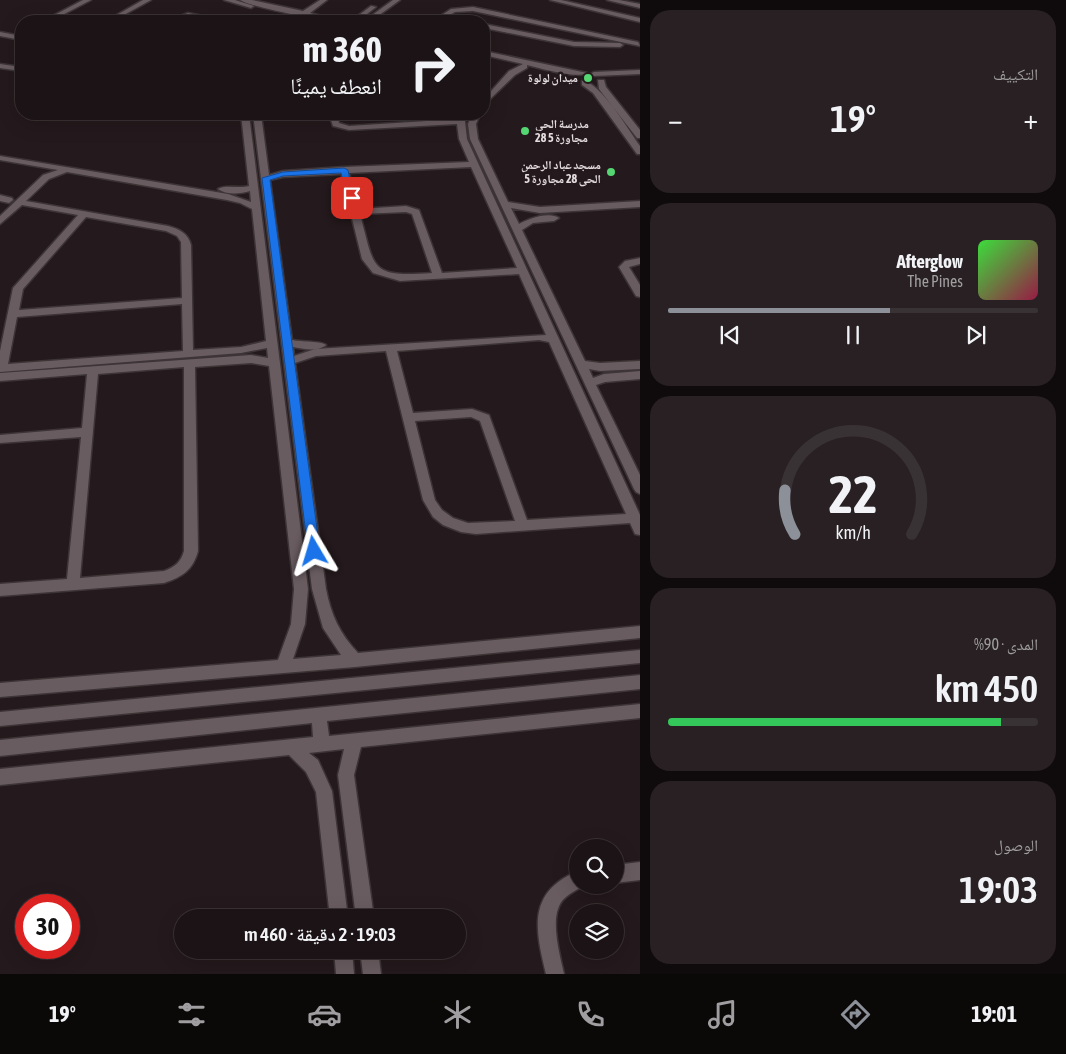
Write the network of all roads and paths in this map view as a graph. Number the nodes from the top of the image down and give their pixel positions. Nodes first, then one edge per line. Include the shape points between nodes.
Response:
1 (88, 0) edge
2 (148, 0) edge
3 (227, 0) edge
4 (244, 0) edge
5 (324, 0) edge
6 (383, 0) edge
7 (396, 0) edge
8 (553, 0) edge
9 (578, 0) edge
10 (610, 0) edge
11 (261, 2) edge
12 (618, 5) junction
13 (640, 6) edge
14 (640, 13) edge
15 (58, 15) edge
16 (120, 15) edge
17 (302, 15) junction
18 (362, 15) edge
19 (375, 15) edge
20 (445, 15) edge
21 (640, 20) edge
22 (490, 27) edge
23 (0, 34) edge
24 (15, 36) edge
25 (639, 44) edge
26 (490, 54) edge
27 (490, 59) edge
28 (0, 61) edge
29 (503, 62) junction
30 (6, 65) edge
31 (524, 66) junction
32 (640, 72) edge
33 (583, 73) junction
34 (594, 74) junction
35 (640, 76) edge
36 (581, 81) junction
37 (602, 81) junction
38 (490, 86) edge
39 (490, 97) edge
40 (246, 120) edge
41 (258, 120) edge
42 (335, 120) edge
43 (439, 120) edge
44 (462, 120) edge
45 (474, 120) edge
46 (640, 136) edge
47 (0, 150) edge
48 (640, 152) edge
49 (0, 158) edge
50 (473, 160) junction
51 (27, 162) junction
52 (70, 170) junction
53 (344, 170) junction
54 (265, 173) junction
55 (254, 187) junction
56 (10, 200) edge
57 (505, 204) junction
58 (640, 204) edge
59 (256, 208) junction
60 (0, 209) edge
61 (355, 212) junction
62 (640, 212) edge
63 (84, 214) junction
64 (0, 221) edge
65 (517, 229) junction
66 (640, 261) edge
67 (523, 271) junction
68 (438, 276) junction
69 (280, 286) junction
70 (265, 288) junction
71 (640, 294) edge
72 (187, 301) junction
73 (12, 314) junction
74 (548, 326) junction
75 (554, 339) junction
76 (287, 342) junction
77 (272, 344) junction
78 (391, 348) junction
79 (241, 355) junction
80 (189, 359) junction
81 (290, 360) junction
82 (274, 363) junction
83 (580, 364) junction
84 (640, 365) edge
85 (1, 371) edge
86 (93, 371) junction
87 (640, 375) edge
88 (589, 383) junction
89 (408, 417) junction
90 (87, 432) junction
91 (0, 439) edge
92 (640, 489) edge
93 (637, 524) edge
94 (523, 526) junction
95 (73, 585) junction
96 (0, 590) edge
97 (640, 632) edge
98 (640, 656) edge
99 (354, 660) junction
100 (282, 666) junction
101 (640, 682) edge
102 (0, 690) edge
103 (640, 711) edge
104 (319, 715) junction
105 (0, 719) edge
106 (356, 741) junction
107 (322, 744) junction
108 (292, 747) junction
109 (0, 748) edge
110 (0, 777) edge
111 (640, 871) edge
112 (624, 873) edge
113 (569, 883) edge
114 (338, 909) edge
115 (364, 909) edge
116 (344, 959) edge
117 (370, 959) edge
118 (345, 974) edge
119 (372, 974) edge
120 (555, 974) edge

1 - 15 street
2 - 16 street
3 - 17 street
4 - 11 street
5 - 17 street
6 - 18 street
7 - 19 street
8 - 21 street
9 - 12 street
10 - 12 street
11 - 17 street
12 - 13 street
12 - 14 street
20 - 25 street via 453,10 473,9
22 - 25 street via 574,44
23 - 24 street
26 - 33 street
27 - 29 street
28 - 30 street
29 - 31 street
29 - 38 street via 505,70
31 - 36 street
31 - 39 street via 512,73
32 - 34 street
33 - 34 street
33 - 36 street via 577,76
34 - 37 street
35 - 37 street
36 - 37 street
36 - 48 street via 596,91
37 - 46 street via 602,86
40 - 55 street
41 - 54 street
42 - 43 street via 336,124 349,128
44 - 50 street via 463,138
45 - 57 street via 474,139
47 - 55 street via 232,190
49 - 51 street
50 - 53 street
50 - 54 street
50 - 67 street
51 - 52 street
51 - 56 street via 34,174
52 - 56 street via 46,177
52 - 59 street via 228,197
53 - 54 street
53 - 61 street
54 - 69 street
55 - 59 street
56 - 60 street
56 - 63 street
56 - 64 street
57 - 58 street via 532,210
57 - 65 street
59 - 70 street
61 - 68 street via 367,259 375,270 400,278
61 - 68 street via 406,209 416,212
62 - 65 street via 543,218
63 - 72 street via 168,229 180,235 185,242
63 - 73 street via 20,284
65 - 83 street
66 - 71 street via 624,267
67 - 68 street
67 - 74 street
69 - 70 street
69 - 76 street
70 - 77 street
72 - 73 street
72 - 80 street
73 - 85 street
74 - 75 street
74 - 76 street via 535,330 312,346
75 - 78 street via 539,337
75 - 93 street
76 - 81 street
77 - 79 street
77 - 82 street
78 - 81 street via 315,353
78 - 89 street
79 - 80 street
79 - 82 street
80 - 85 street
80 - 86 street
80 - 95 street via 189,560 183,568 164,577
81 - 99 street via 324,613 328,627
82 - 100 street via 301,589 298,624
83 - 84 street via 600,367
83 - 88 street
85 - 86 street
86 - 90 street
87 - 88 street via 604,378
88 - 92 street
89 - 94 street via 429,500 440,517 460,527 476,530
89 - 94 street via 472,413 484,418
90 - 91 street
90 - 95 street
93 - 94 street
95 - 96 street
97 - 99 street
98 - 105 street
99 - 100 street
100 - 102 street
101 - 104 street
103 - 106 street
104 - 107 street
104 - 109 street
106 - 107 street
106 - 115 street via 346,775
107 - 108 street
108 - 110 street
108 - 114 street via 312,766 324,791
111 - 112 street
113 - 120 street via 557,892 549,907 546,924
116 - 118 street
117 - 119 street

